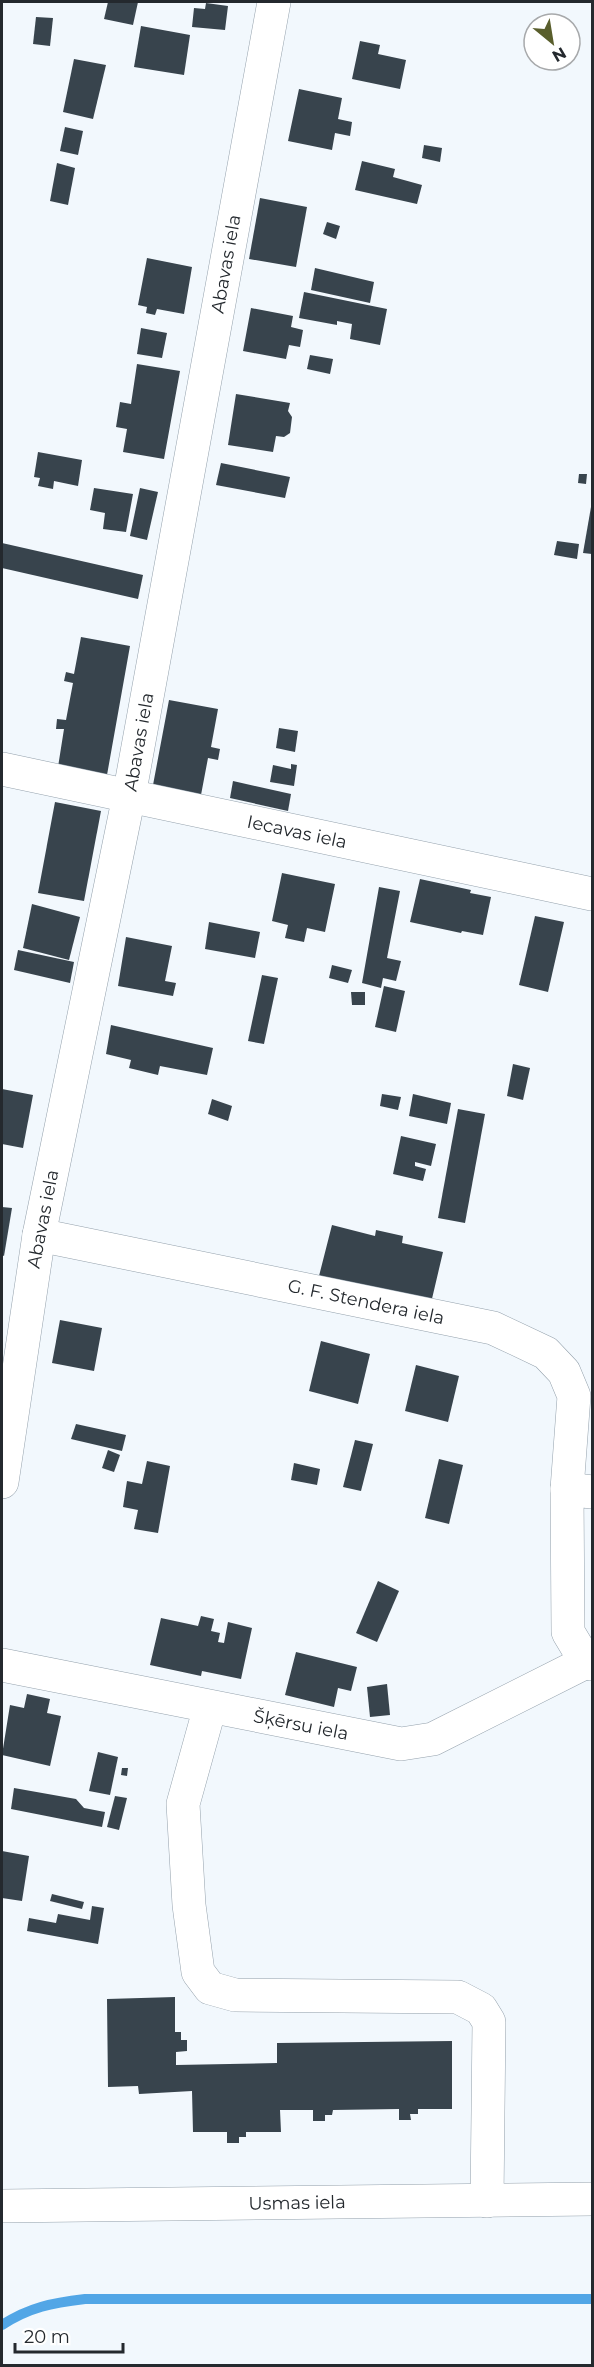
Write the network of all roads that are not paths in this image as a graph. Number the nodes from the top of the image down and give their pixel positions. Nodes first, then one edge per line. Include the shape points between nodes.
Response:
1 (274, 2) edge
2 (2, 769) edge
3 (129, 796) junction
4 (592, 894) edge
5 (39, 1235) junction
6 (2, 1482) edge
7 (580, 1491) edge
8 (589, 1663) edge
9 (2, 1665) edge
10 (210, 1707) junction
11 (592, 2199) edge
12 (487, 2201) junction
13 (2, 2206) edge

1 - 3 street, Abavas iela
2 - 3 street, Iecavas iela
3 - 4 street, Iecavas iela
3 - 5 street, Abavas iela
5 - 6 street, Abavas iela
5 - 7 street, G. F. Stendera iela via 493,1328 546,1353 564,1372 574,1396
7 - 8 street, G. F. Stendera iela via 568,1632
8 - 10 street, Šķērsu iela via 434,1739 401,1744
9 - 10 street, Šķērsu iela
10 - 12 street via 183,1804 189,1905 198,1972 210,1988 235,1995 458,1997 481,2009 489,2022
11 - 12 street, Usmas iela
12 - 13 street, Usmas iela

